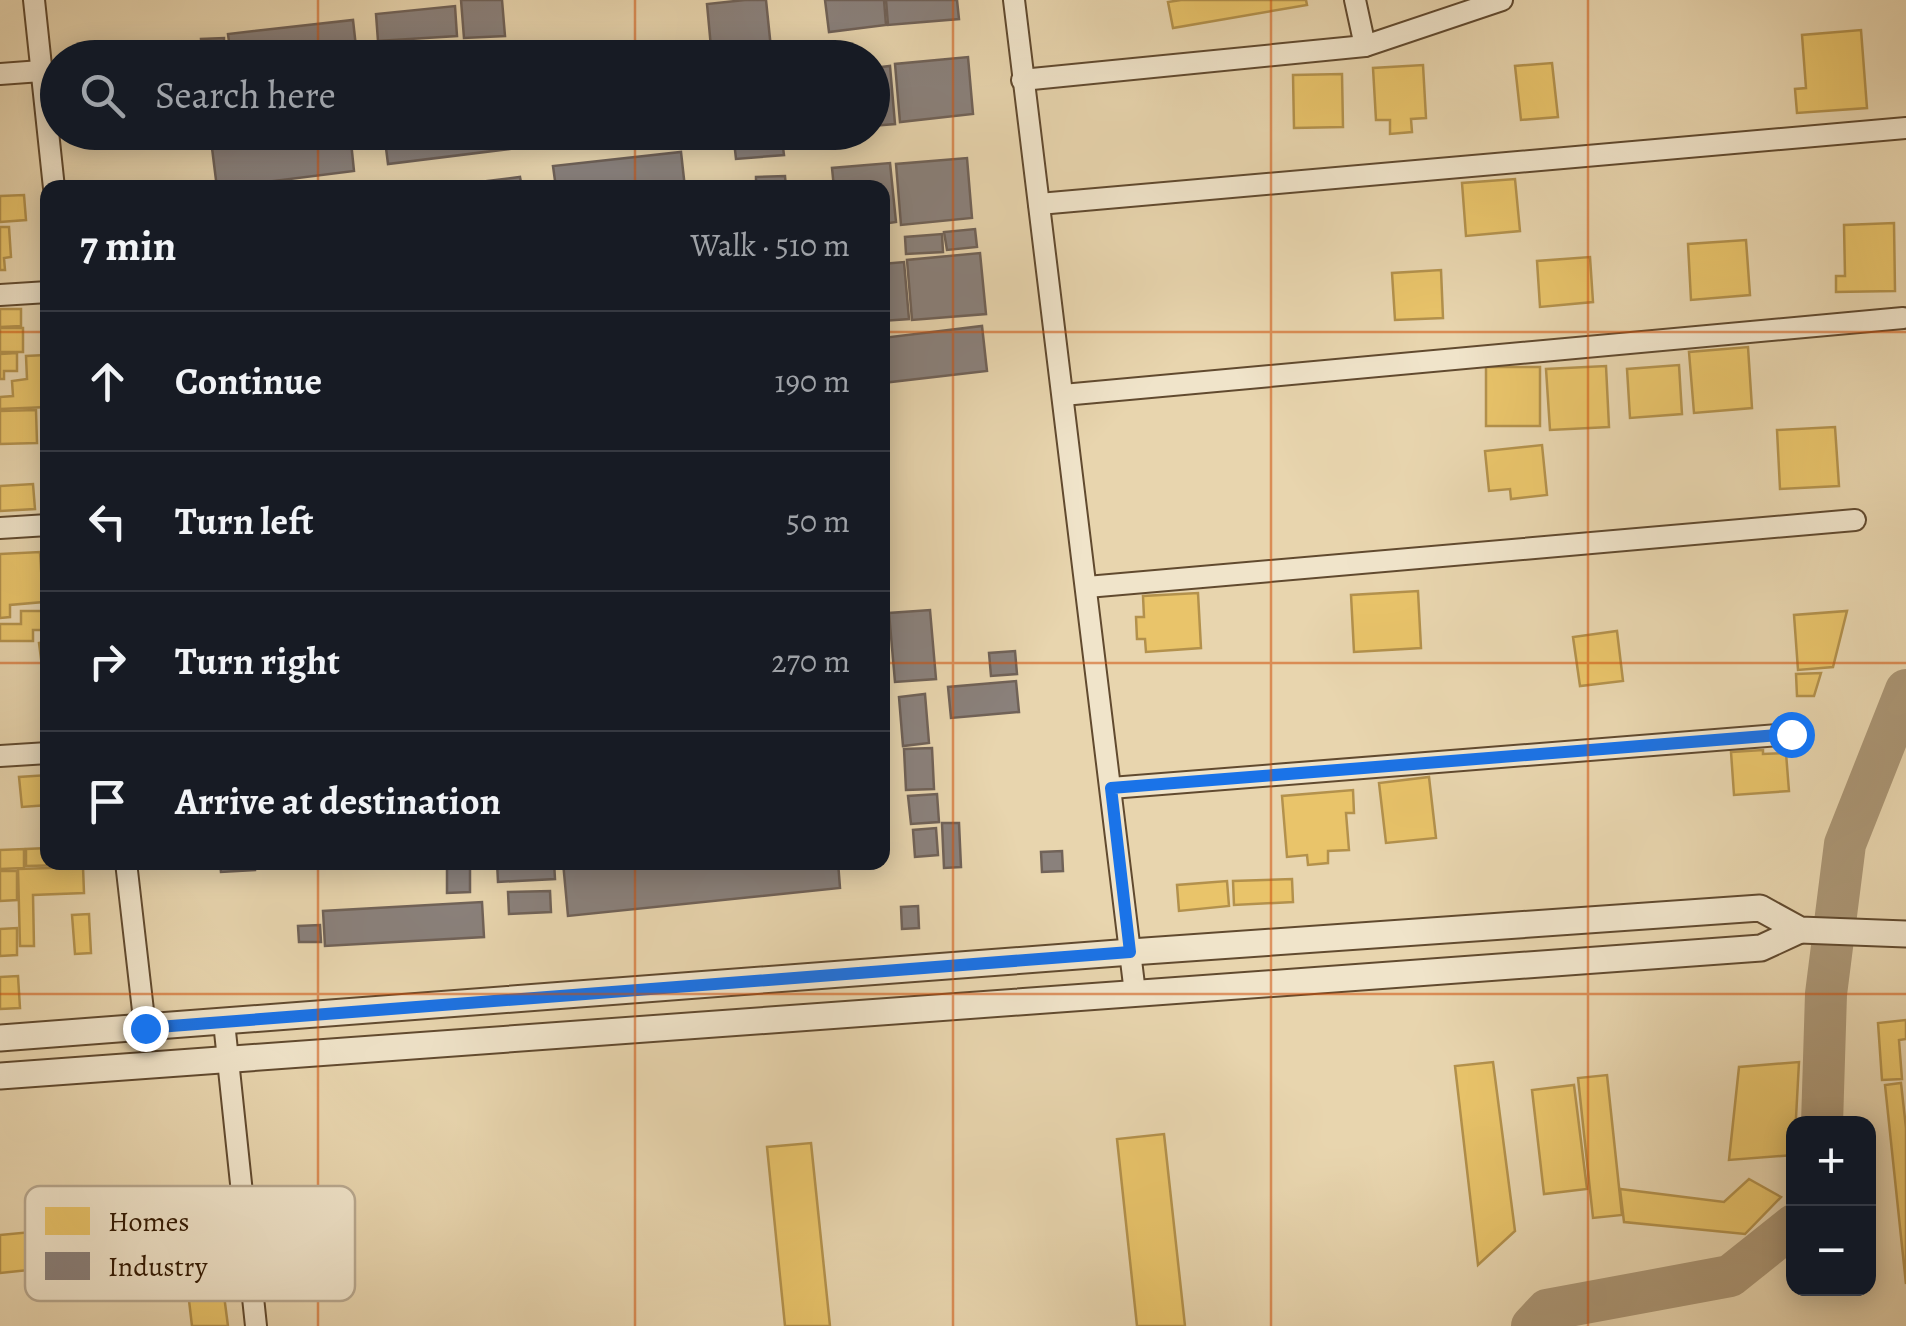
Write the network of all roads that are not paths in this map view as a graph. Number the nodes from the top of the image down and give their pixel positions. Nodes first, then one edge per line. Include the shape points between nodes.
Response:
1 (34, 0) edge
2 (1014, 0) edge
3 (1355, 0) edge
4 (1502, 0) edge
5 (1365, 46) junction
6 (40, 61) edge
7 (40, 71) edge
8 (0, 74) edge
9 (1022, 80) junction
10 (1906, 128) edge
11 (50, 150) edge
12 (53, 180) edge
13 (1040, 204) junction
14 (40, 293) edge
15 (0, 296) edge
16 (1904, 318) dead end
17 (1063, 394) junction
18 (1855, 520) dead end
19 (40, 525) edge
20 (0, 528) edge
21 (1086, 587) junction
22 (1791, 734) dead end
23 (40, 754) edge
24 (0, 756) edge
25 (1111, 788) junction
26 (127, 870) edge
27 (1800, 930) junction
28 (1906, 934) edge
29 (1130, 952) junction
30 (1135, 993) junction
31 (224, 1022) junction
32 (145, 1028) junction
33 (0, 1038) edge
34 (228, 1059) junction
35 (0, 1076) edge
36 (241, 1186) edge
37 (253, 1301) edge
38 (256, 1326) edge

1 - 6 street
2 - 9 street
3 - 5 street
4 - 5 street
5 - 9 street
7 - 8 street
9 - 13 street
10 - 13 street
11 - 12 street
13 - 17 street
14 - 15 street
16 - 17 street
17 - 21 street
18 - 21 street
19 - 20 street
21 - 25 street
22 - 25 street
23 - 24 street
25 - 29 street
26 - 32 street
27 - 28 street
27 - 29 street via 1760,908
27 - 30 street via 1761,948
29 - 30 street
29 - 31 street
30 - 34 street
31 - 32 street
31 - 34 street
32 - 33 street
34 - 35 street
34 - 36 street
37 - 38 street

